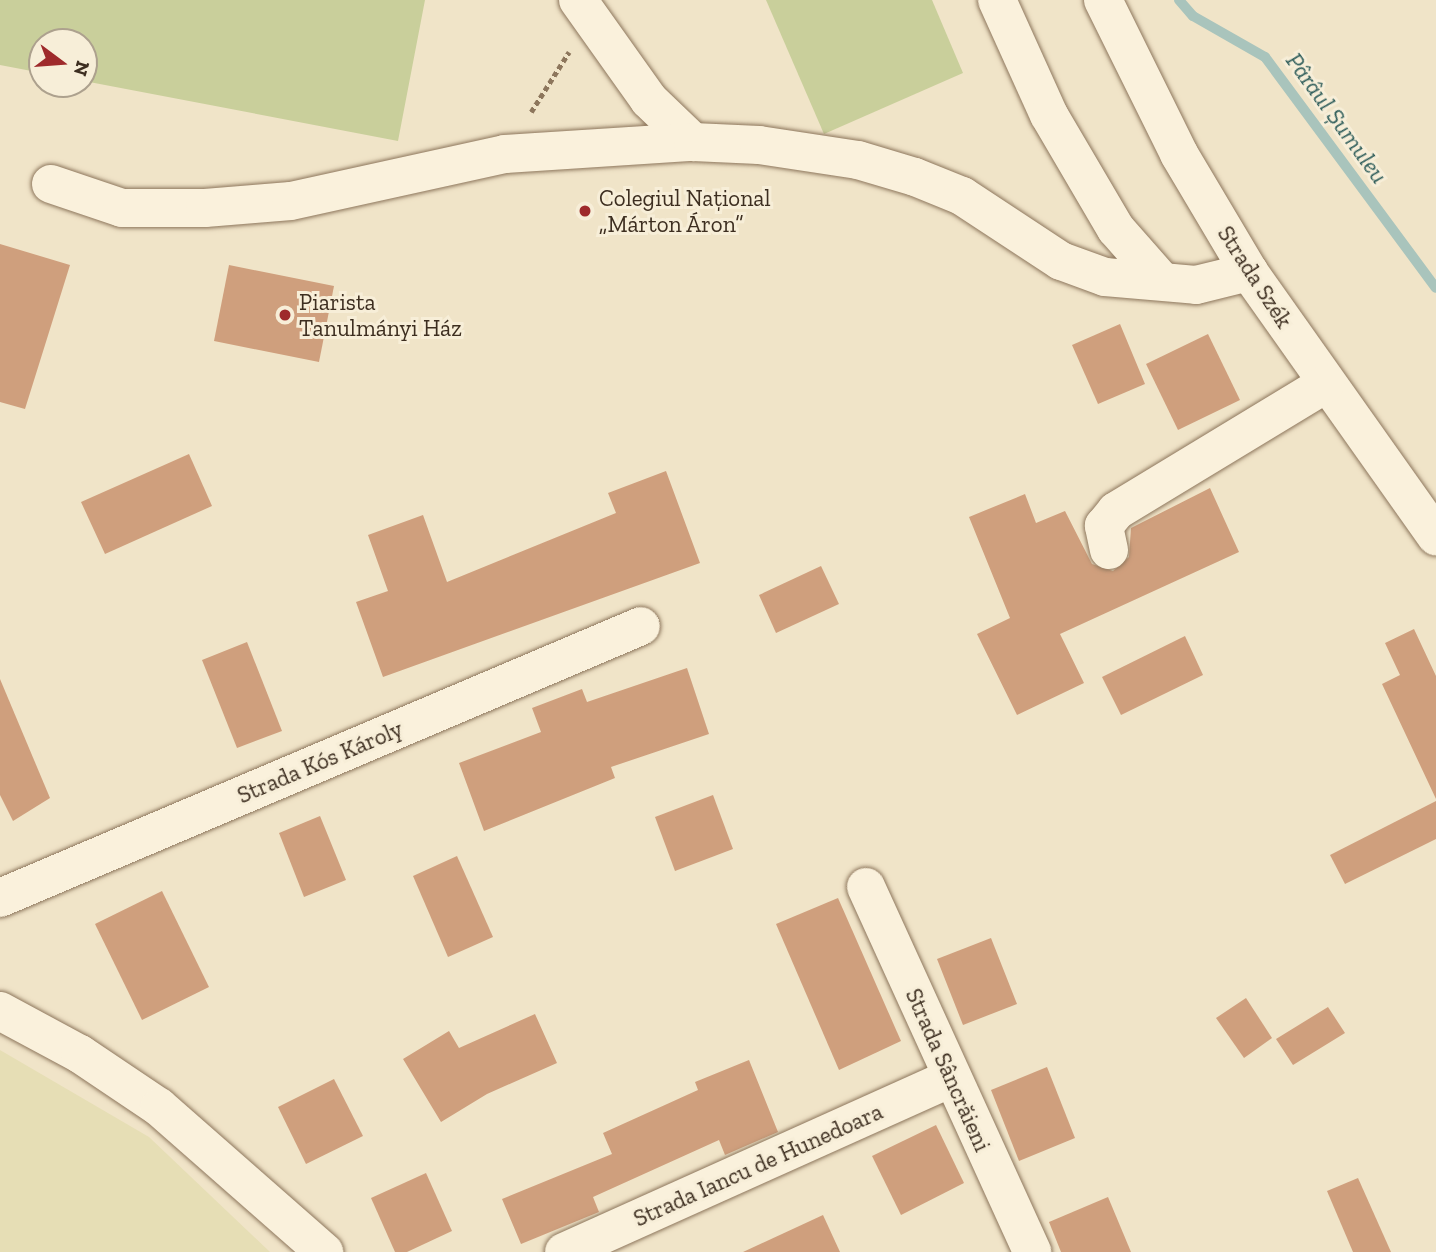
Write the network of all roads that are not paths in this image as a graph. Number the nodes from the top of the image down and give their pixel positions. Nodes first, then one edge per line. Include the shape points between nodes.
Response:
1 (997, 0) edge
2 (1104, 0) edge
3 (584, 9) edge
4 (693, 142) junction
5 (51, 184) dead end
6 (1249, 272) junction
7 (1160, 279) junction
8 (1326, 384) junction
9 (1436, 536) edge
10 (1109, 550) dead end
11 (641, 626) dead end
12 (866, 887) dead end
13 (0, 898) edge
14 (0, 1012) edge
15 (951, 1078) junction
16 (324, 1252) edge
17 (564, 1252) edge
18 (1032, 1252) edge

1 - 7 street via 1049,115 1116,229
2 - 6 street, Strada Szék via 1179,155
3 - 4 street via 649,100
4 - 5 street via 505,154 291,201 205,208 122,208
4 - 7 street via 759,145 858,160 962,196 1061,261 1105,277
6 - 7 street via 1196,285
6 - 8 street, Strada Szék
8 - 9 street, Strada Szék
8 - 10 street via 1116,511 1104,526
11 - 13 street, Strada Kós Károly
12 - 15 street, Strada Sâncrăieni
14 - 16 street via 79,1054 159,1107
15 - 17 street, Strada Iancu de Hunedoara
15 - 18 street, Strada Sâncrăieni

